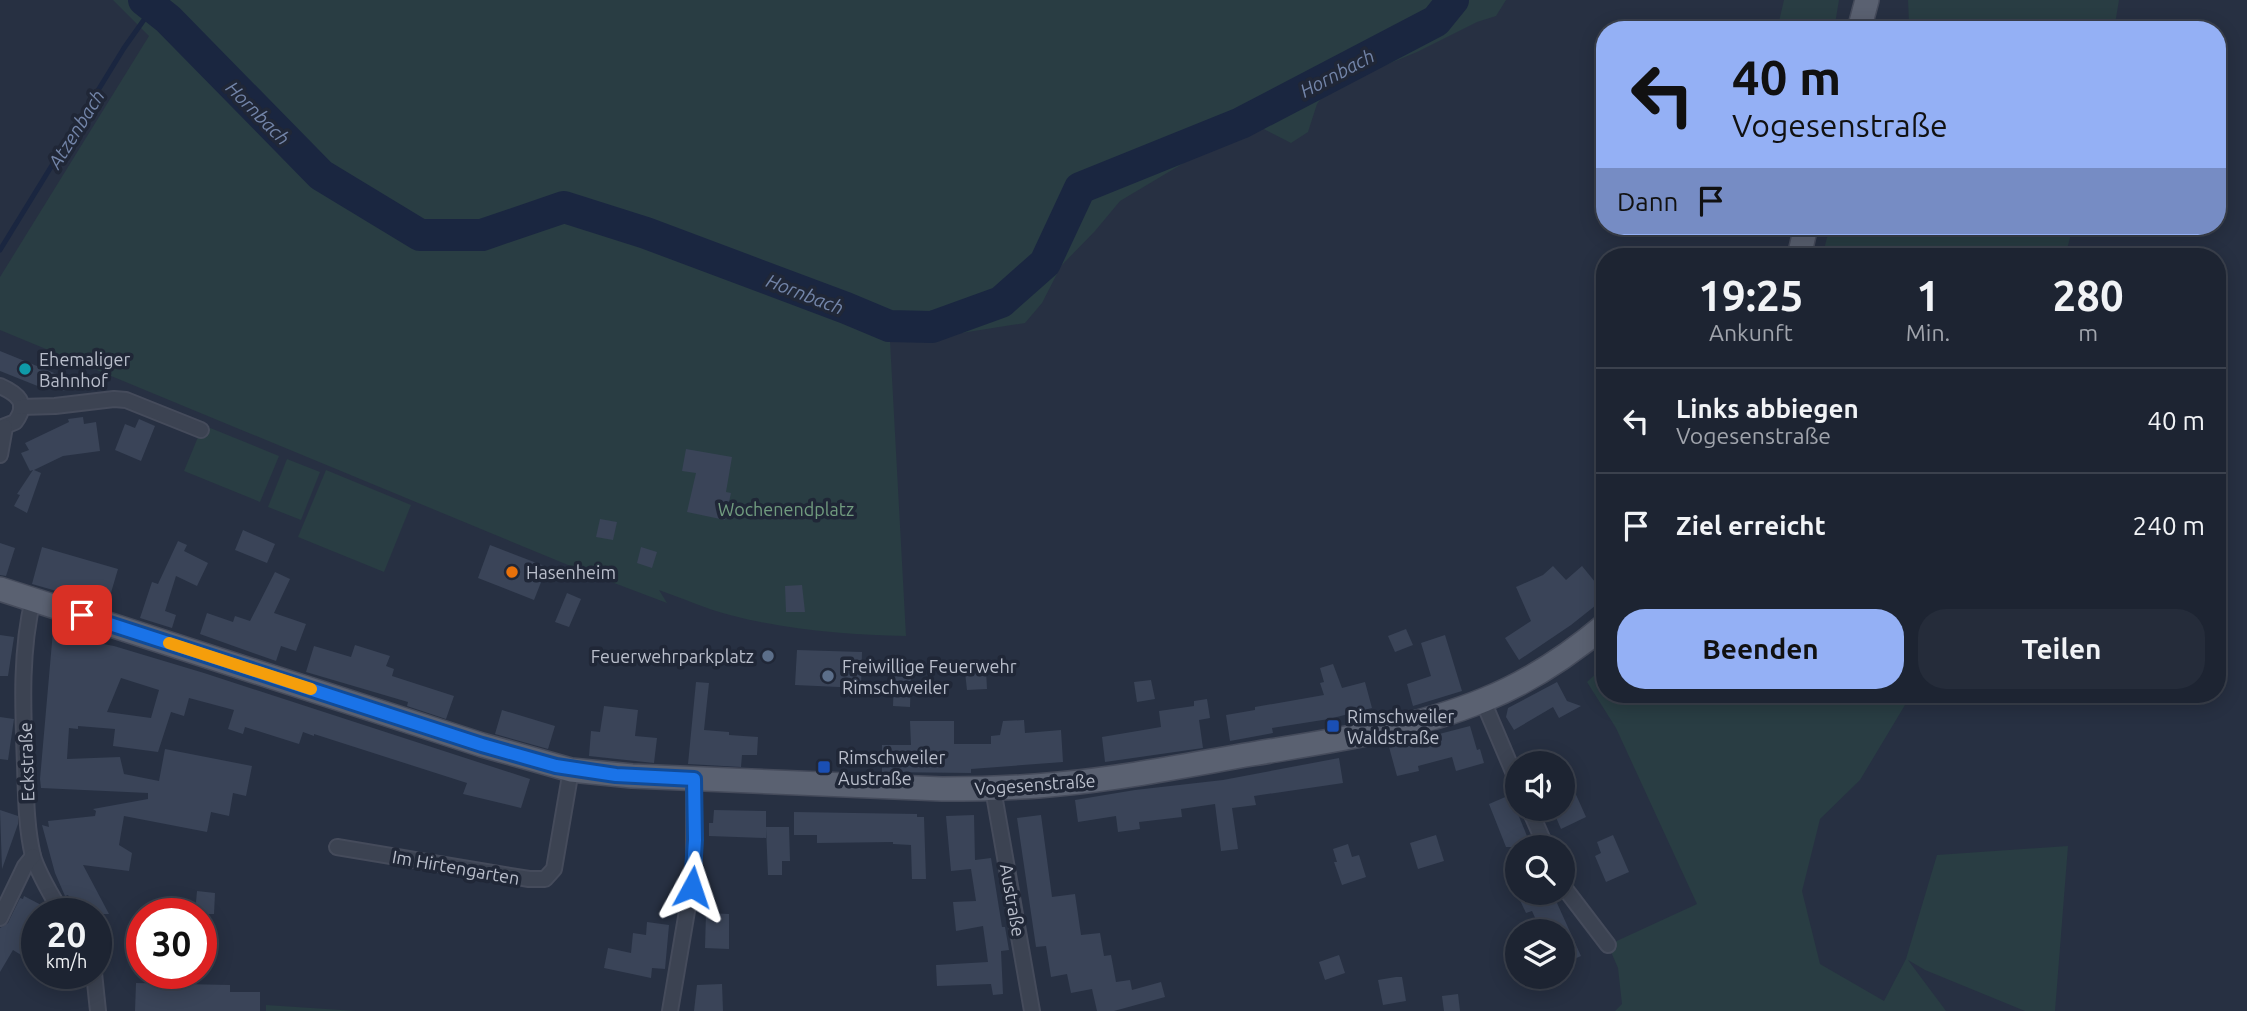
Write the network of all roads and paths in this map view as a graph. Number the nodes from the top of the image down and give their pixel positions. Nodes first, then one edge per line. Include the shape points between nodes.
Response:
1 (1867, 0) edge
2 (1861, 21) edge
3 (0, 386) edge
4 (21, 407) junction
5 (2, 428) edge
6 (201, 430) dead end
7 (0, 454) edge
8 (0, 589) edge
9 (33, 599) junction
10 (1596, 632) edge
11 (1483, 701) junction
12 (1505, 753) edge
13 (572, 770) junction
14 (694, 779) junction
15 (993, 789) junction
16 (337, 847) dead end
17 (33, 856) junction
18 (53, 898) edge
19 (1575, 902) edge
20 (0, 918) edge
21 (1608, 945) dead end
22 (96, 989) edge
23 (98, 1011) edge
24 (670, 1011) edge
25 (1032, 1011) edge

1 - 2 main road
3 - 4 street via 19,396
4 - 5 street via 15,422
4 - 6 street via 127,400
5 - 7 street
8 - 9 main road, Vogesenstraße
9 - 13 main road, Vogesenstraße
9 - 17 street, Eckstraße via 26,637 23,723
10 - 11 main road, Vogesenstraße via 1559,661
11 - 12 street
11 - 15 main road, Vogesenstraße via 1417,722 1314,744 1102,779
13 - 14 main road, Vogesenstraße
13 - 16 street, Im Hirtengarten via 554,869 545,879
14 - 15 main road, Vogesenstraße
14 - 24 street via 694,870
15 - 25 street, Austraße
17 - 18 street, Eckstraße
17 - 20 street
19 - 21 street
22 - 23 street

